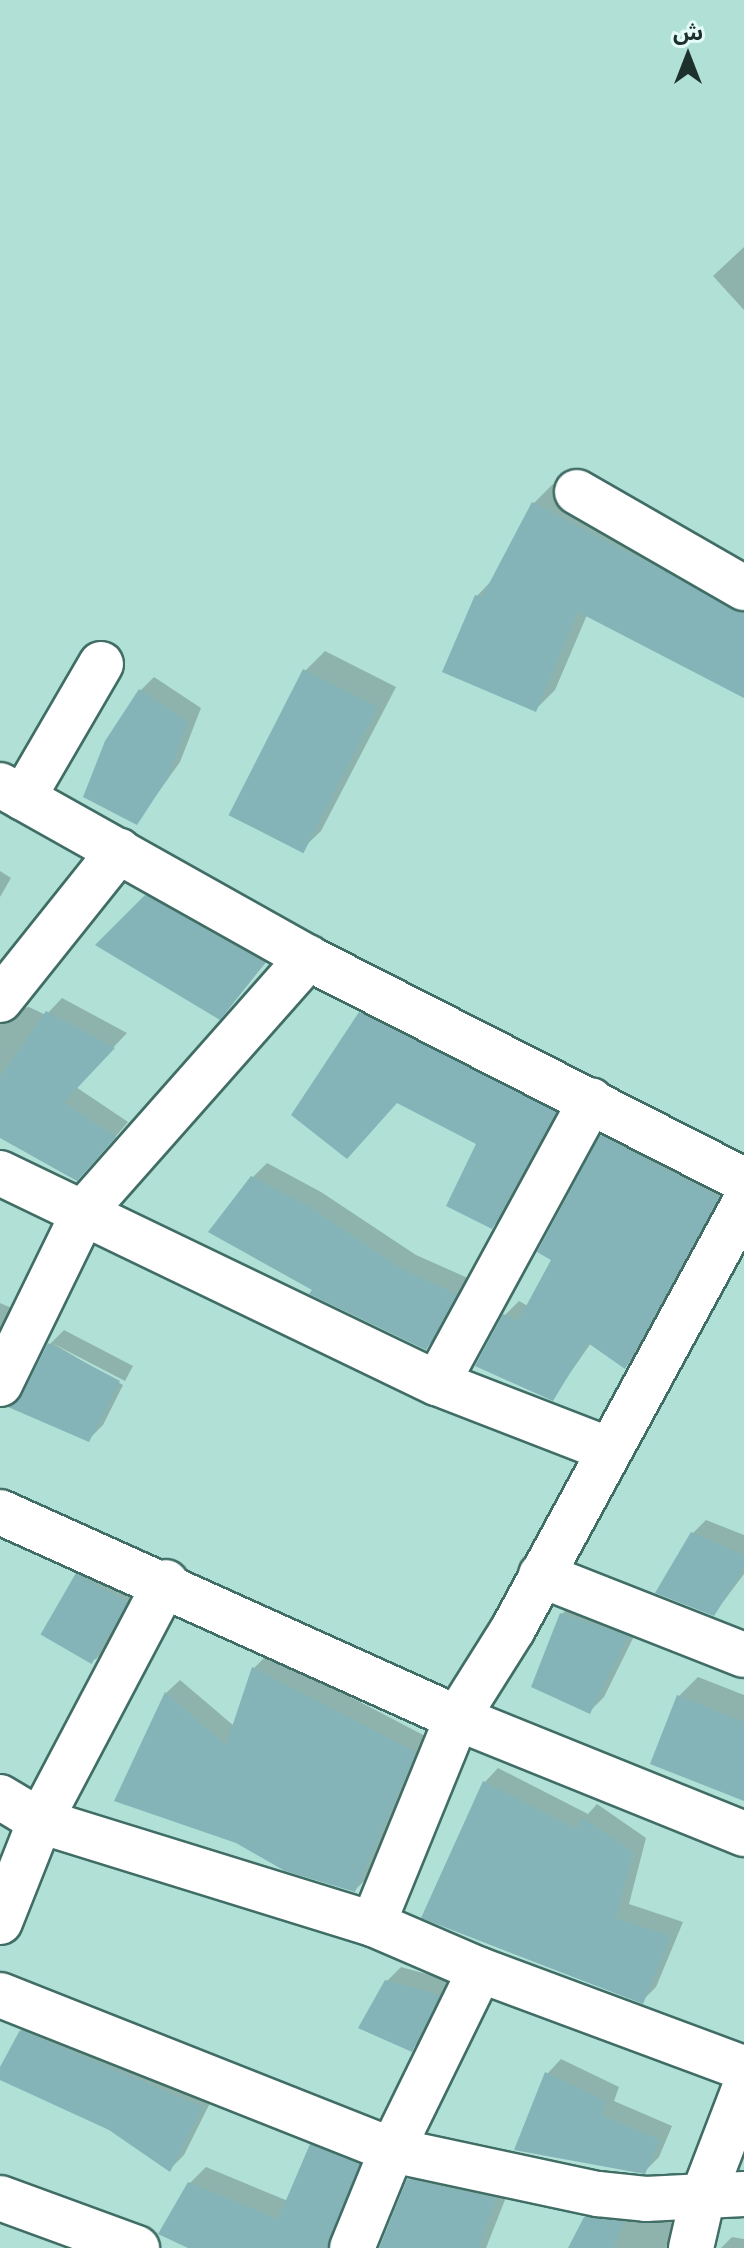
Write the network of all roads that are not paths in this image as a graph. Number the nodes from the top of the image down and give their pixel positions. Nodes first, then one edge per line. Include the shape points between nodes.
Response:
1 (577, 492) dead end
2 (744, 588) edge
3 (101, 664) dead end
4 (12, 791) edge
5 (119, 851) junction
6 (308, 958) junction
7 (1, 1003) edge
8 (591, 1100) junction
9 (0, 1173) edge
10 (744, 1180) edge
11 (744, 1203) edge
12 (85, 1210) junction
13 (437, 1383) junction
14 (0, 1384) edge
15 (607, 1449) junction
16 (0, 1512) edge
17 (541, 1575) junction
18 (166, 1582) junction
19 (744, 1655) edge
20 (457, 1718) junction
21 (0, 1797) edge
22 (40, 1821) junction
23 (744, 1834) edge
24 (0, 1922) edge
25 (373, 1924) junction
26 (480, 1970) junction
27 (0, 1995) edge
28 (744, 2068) edge
29 (744, 2089) edge
30 (392, 2150) junction
31 (724, 2195) edge
32 (0, 2198) edge
33 (137, 2248) edge
34 (352, 2248) edge
35 (691, 2248) edge

1 - 2 street
3 - 4 street
4 - 5 street
5 - 6 street
5 - 7 street
6 - 8 street
6 - 12 street
8 - 10 street
8 - 13 street
9 - 12 street
11 - 15 street
12 - 13 street
12 - 14 street
13 - 15 street
15 - 17 street
16 - 18 street
17 - 19 street
17 - 20 street
18 - 20 street
18 - 22 street
20 - 23 street
20 - 25 street
21 - 22 street
22 - 24 street
22 - 25 street
25 - 26 street
26 - 28 street
26 - 30 street
27 - 30 street
29 - 31 street
30 - 31 street via 598,2194
30 - 34 street
31 - 35 street
32 - 33 street

